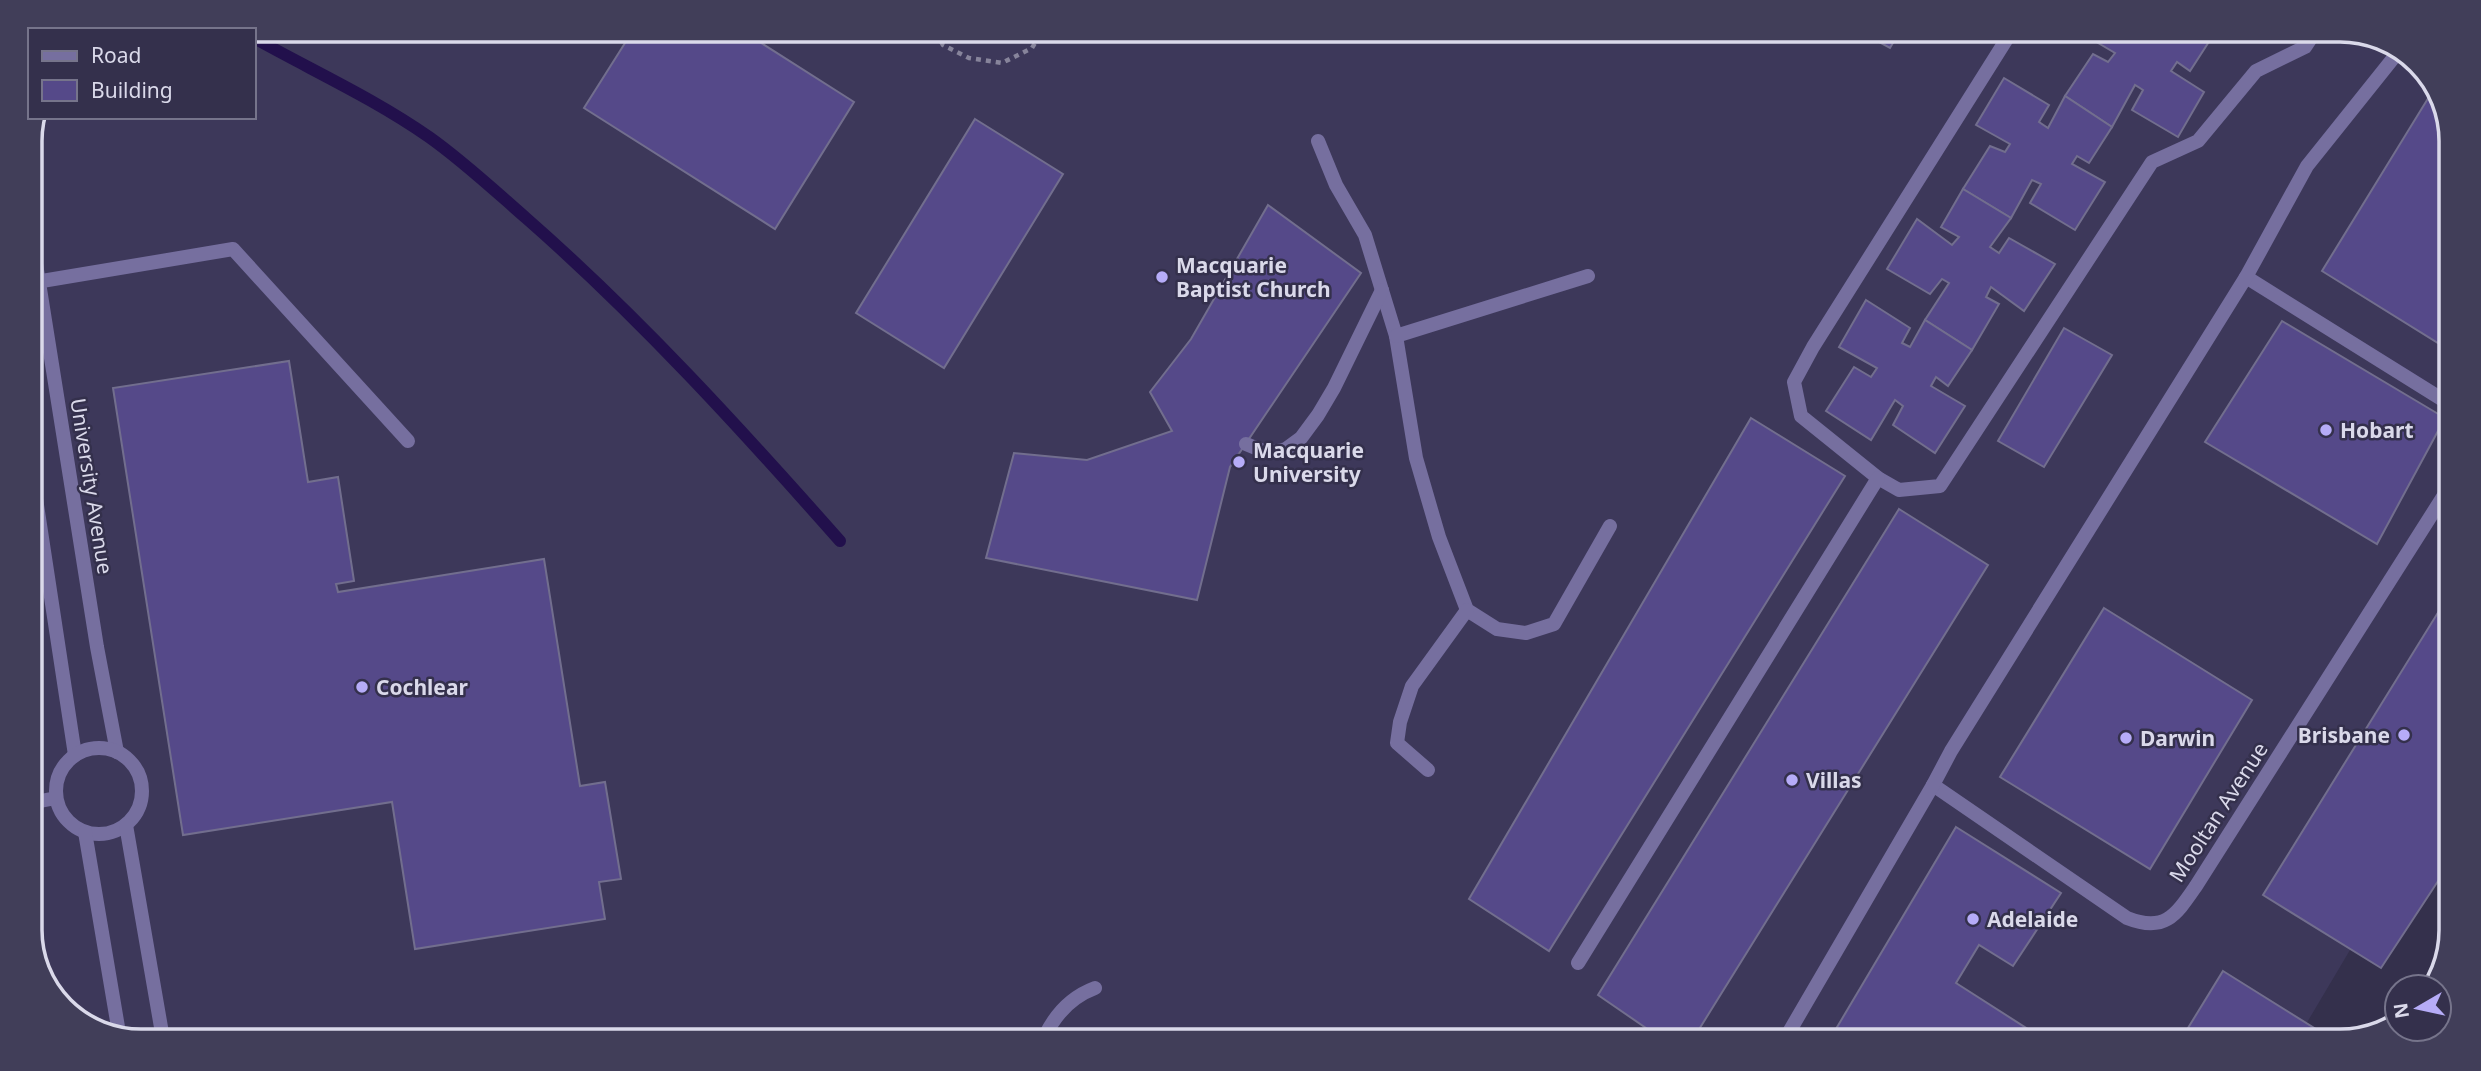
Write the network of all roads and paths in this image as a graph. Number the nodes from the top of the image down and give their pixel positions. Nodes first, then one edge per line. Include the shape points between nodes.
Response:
1 (941, 42) edge
2 (1036, 42) edge
3 (2005, 42) edge
4 (2308, 42) edge
5 (2394, 58) edge
6 (1318, 141) dead end
7 (1588, 276) dead end
8 (2246, 277) junction
9 (42, 281) edge
10 (1382, 290) junction
11 (42, 328) edge
12 (1396, 336) junction
13 (2439, 397) edge
14 (408, 441) dead end
15 (1246, 444) dead end
16 (1878, 478) junction
17 (2439, 503) edge
18 (1610, 526) dead end
19 (42, 538) edge
20 (1467, 610) junction
21 (117, 752) junction
22 (75, 755) junction
23 (1428, 771) dead end
24 (1933, 785) junction
25 (56, 799) junction
26 (42, 801) edge
27 (126, 825) junction
28 (85, 832) junction
29 (1578, 963) dead end
30 (1095, 988) dead end
31 (118, 1026) edge
32 (161, 1029) edge
33 (1050, 1029) edge
34 (1791, 1029) edge

1 - 2 path via 969,58 1002,63
3 - 16 street via 1794,382 1801,416
4 - 16 street via 2256,71 2198,141 2152,162 1940,486 1899,490
5 - 8 street via 2307,166
6 - 10 street via 1336,185 1365,235
7 - 12 street
8 - 13 street
8 - 24 street
9 - 14 street via 233,249
10 - 12 street
10 - 15 street via 1334,388 1301,438 1286,449 1269,453
11 - 21 street, University Avenue
12 - 20 street via 1416,458
16 - 29 street
17 - 24 street, Mooltan Avenue via 2173,917 2143,924 2127,918
18 - 20 street via 1554,624 1526,633 1497,629
19 - 22 street
20 - 23 street via 1412,686 1400,722 1397,743
21 - 22 street via 88,749
21 - 27 street via 129,760 142,785 136,814
22 - 25 street via 59,774
24 - 34 street
25 - 26 street
25 - 28 street via 65,820
27 - 28 street via 99,835
27 - 32 street
28 - 31 street
30 - 33 street via 1066,1004

